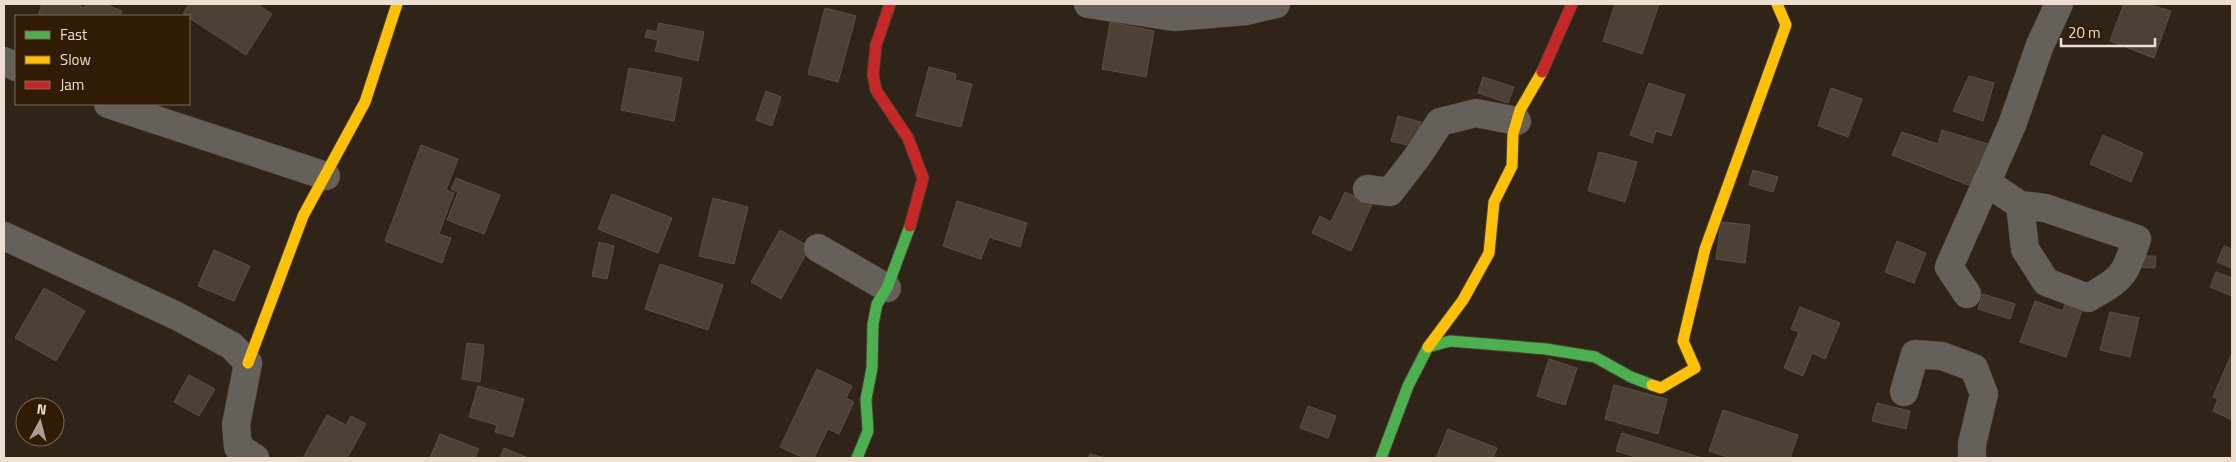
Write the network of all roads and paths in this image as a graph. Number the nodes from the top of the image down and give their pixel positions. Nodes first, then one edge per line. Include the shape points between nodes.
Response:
1 (397, 4) edge
2 (890, 4) edge
3 (1088, 4) edge
4 (1276, 4) edge
5 (1572, 4) edge
6 (1777, 4) edge
7 (2059, 4) edge
8 (111, 105) edge
9 (1516, 121) junction
10 (326, 176) junction
11 (1986, 182) junction
12 (1367, 189) dead end
13 (2020, 205) dead end
14 (4, 236) edge
15 (818, 248) dead end
16 (887, 288) junction
17 (1967, 294) dead end
18 (1428, 347) junction
19 (248, 363) junction
20 (1904, 392) dead end
21 (255, 458) edge
22 (857, 458) edge
23 (1381, 458) edge
24 (1972, 458) edge

1 - 10 street via 366,102
2 - 16 street via 876,45 873,74 876,90 908,138 923,178 905,242
3 - 4 street via 1174,17 1246,11
5 - 9 street
6 - 18 street via 1786,25 1704,249 1683,341 1695,368 1661,388 1631,377 1595,357 1546,349 1450,341
7 - 11 street
8 - 10 street
9 - 12 street via 1476,113 1440,122 1390,192
9 - 18 street via 1512,166 1494,202 1489,254 1463,300
10 - 19 street via 304,216
11 - 13 street
11 - 17 street via 1949,267
14 - 19 street via 177,316 232,346
15 - 16 street
16 - 22 street via 877,304 873,324 872,368 866,399 868,431
18 - 23 street via 1408,386
19 - 21 street via 236,425 238,447
20 - 24 street via 1915,354 1942,356 1974,368 1984,394 1972,444

